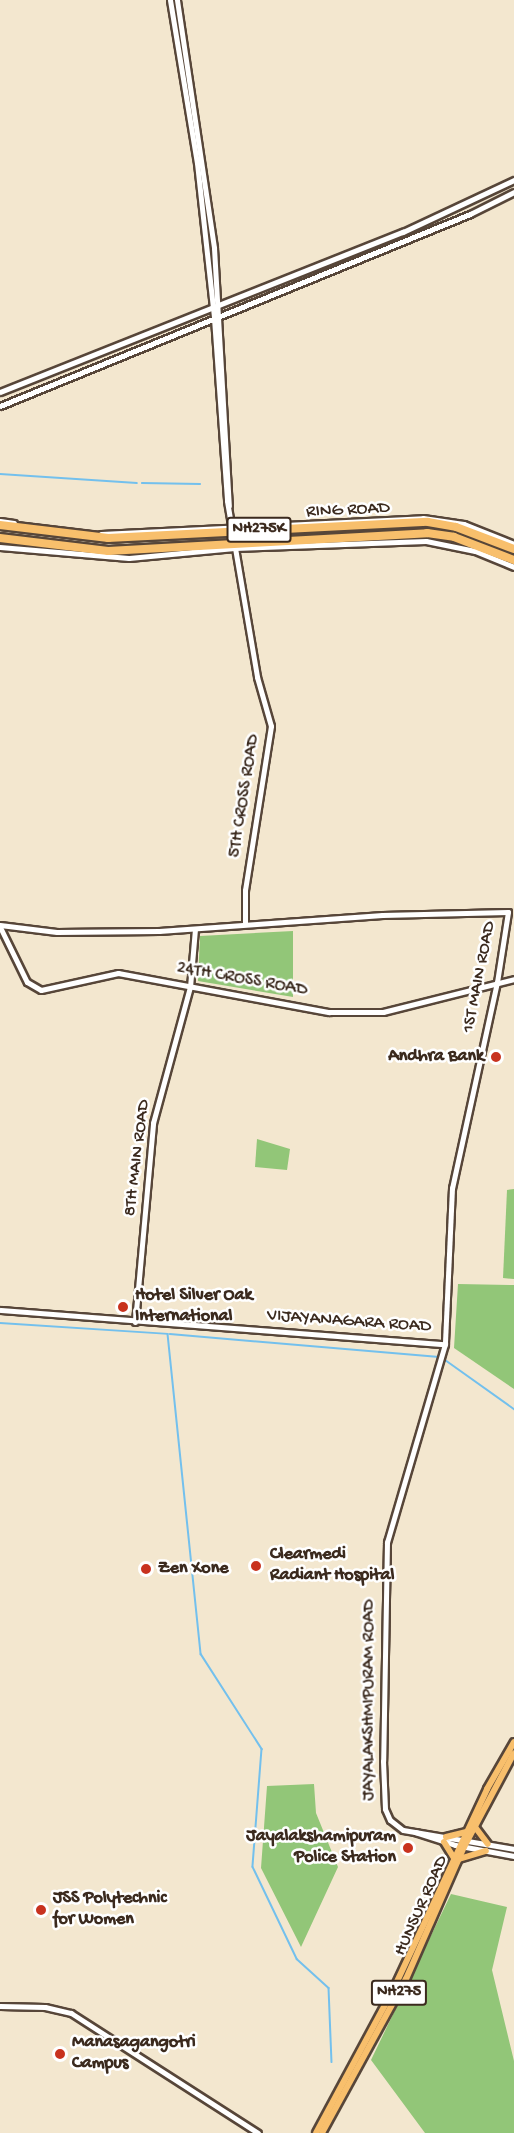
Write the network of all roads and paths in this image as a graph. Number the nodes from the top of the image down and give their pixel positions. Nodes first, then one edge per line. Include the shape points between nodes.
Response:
1 (170, 0) edge
2 (177, 0) edge
3 (514, 180) edge
4 (514, 192) edge
5 (315, 265) junction
6 (318, 276) junction
7 (216, 304) junction
8 (217, 317) junction
9 (0, 392) edge
10 (0, 406) edge
11 (0, 523) edge
12 (232, 528) junction
13 (0, 538) edge
14 (514, 544) edge
15 (235, 546) junction
16 (0, 547) edge
17 (514, 549) edge
18 (514, 560) edge
19 (514, 567) edge
20 (245, 923) junction
21 (0, 926) edge
22 (195, 929) junction
23 (514, 979) edge
24 (497, 982) junction
25 (190, 987) junction
26 (0, 1310) edge
27 (135, 1322) junction
28 (445, 1344) junction
29 (514, 1742) edge
30 (514, 1753) edge
31 (475, 1827) junction
32 (466, 1832) junction
33 (445, 1839) junction
34 (463, 1843) junction
35 (488, 1844) junction
36 (514, 1849) edge
37 (486, 1851) junction
38 (514, 1856) edge
39 (457, 1858) junction
40 (0, 2006) edge
41 (258, 2133) edge
42 (316, 2133) edge
43 (322, 2133) edge

1 - 7 street
2 - 7 street via 214,248
3 - 5 street via 403,232
4 - 6 street
5 - 6 street
5 - 7 street
6 - 8 street
7 - 8 street, 5TH CROSS ROAD
7 - 9 street
8 - 10 street
8 - 12 street, 5TH CROSS ROAD
11 - 12 highway, RING ROAD / NH275K via 108,538
12 - 14 street via 423,518 464,524
12 - 15 street, 5TH CROSS ROAD
12 - 17 highway, RING ROAD / NH275K via 428,522 456,527
13 - 15 highway, RING ROAD / NH275K via 108,551
15 - 16 street via 129,558
15 - 18 highway, RING ROAD / NH275K via 427,533 454,537
15 - 19 street via 426,541 461,547
15 - 20 street, 5TH CROSS ROAD via 257,677 271,726 245,890
20 - 22 street
20 - 24 street, 1ST MAIN ROAD via 508,912
21 - 22 street via 57,932
21 - 25 street, 24TH CROSS ROAD via 27,982 35,988 118,973
22 - 25 street, 8TH MAIN ROAD
23 - 24 street, 24TH CROSS ROAD
24 - 25 street, 24TH CROSS ROAD via 414,1006 354,1013
24 - 28 street, 1ST MAIN ROAD via 452,1188
25 - 27 street, 8TH MAIN ROAD via 153,1123
26 - 27 street, VIJAYANAGARA ROAD
27 - 28 street, VIJAYANAGARA ROAD
28 - 33 street, JAYALAKSHMIPURAM ROAD via 391,1525 386,1563 384,1798 390,1821
29 - 32 main road
30 - 31 main road, HUNSUR ROAD
31 - 34 main road, HUNSUR ROAD
31 - 35 main road
32 - 33 main road
32 - 34 main road
33 - 34 street, JAYALAKSHMIPURAM ROAD
33 - 39 main road
34 - 35 street
34 - 37 street
34 - 39 main road, HUNSUR ROAD / NH275
35 - 36 street
37 - 38 street
37 - 39 main road
39 - 42 main road via 393,1990
39 - 43 main road, HUNSUR ROAD / NH275 via 406,1979
40 - 41 street via 45,2007 71,2013

